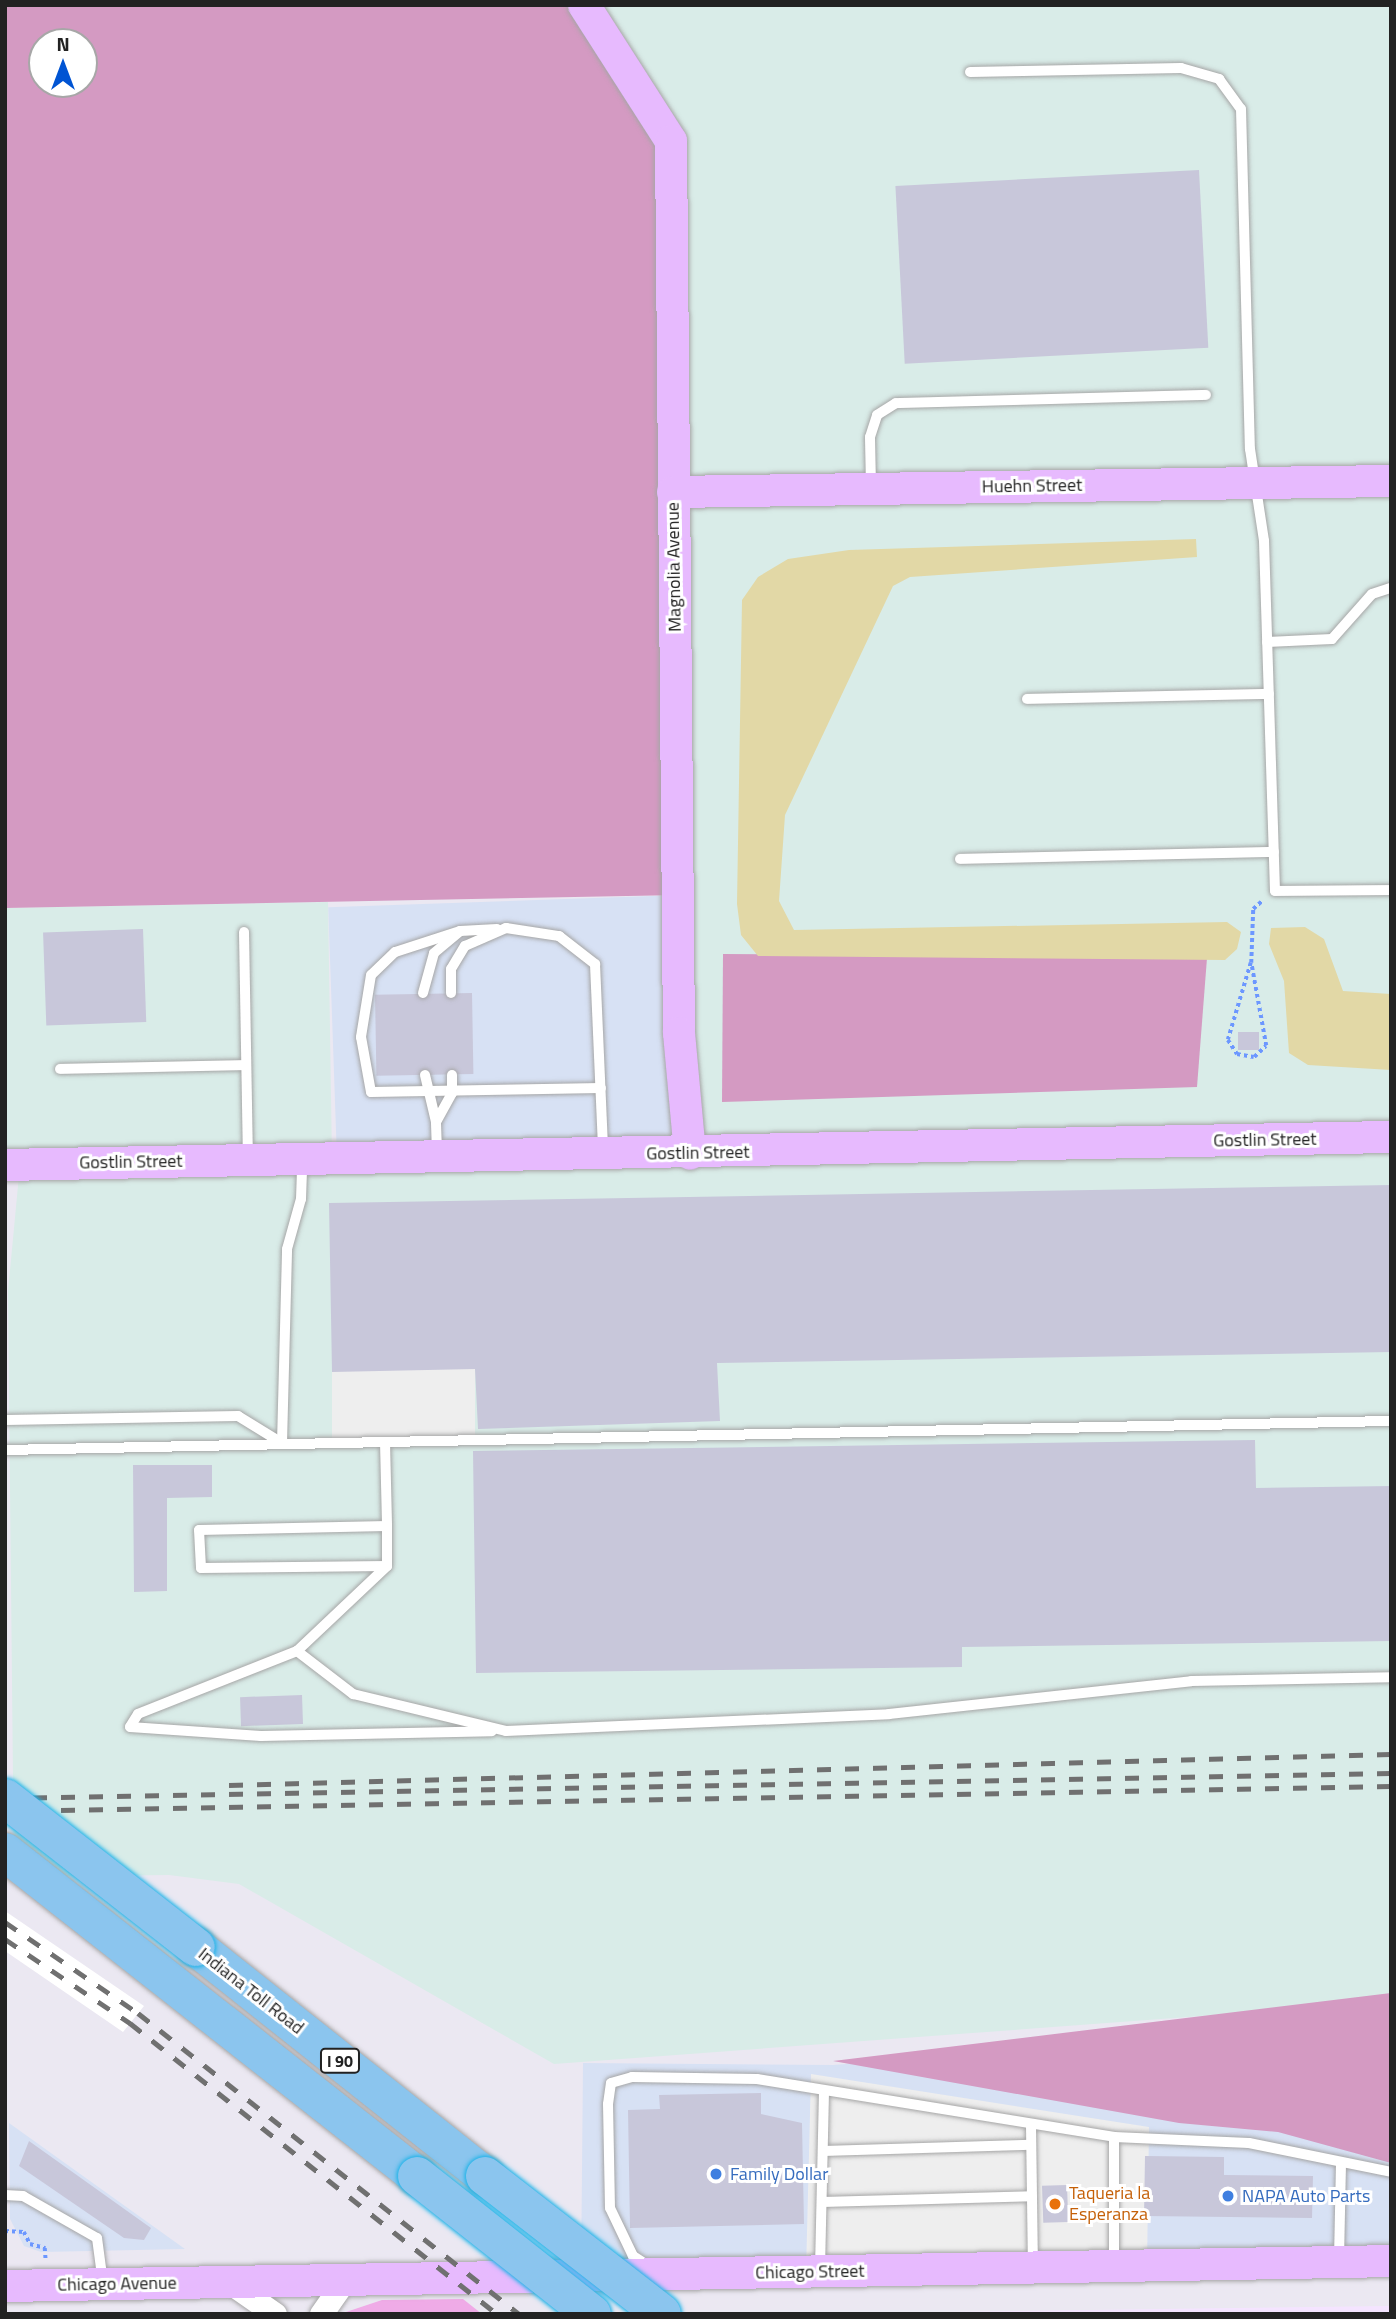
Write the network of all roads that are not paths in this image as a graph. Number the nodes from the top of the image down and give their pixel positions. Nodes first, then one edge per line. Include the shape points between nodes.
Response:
1 (584, 5) edge
2 (970, 72) dead end
3 (1206, 395) dead end
4 (1391, 481) edge
5 (1255, 482) junction
6 (871, 489) junction
7 (673, 492) junction
8 (1391, 588) edge
9 (1267, 642) junction
10 (1269, 694) junction
11 (1027, 699) dead end
12 (1274, 852) junction
13 (960, 859) dead end
14 (1391, 890) edge
15 (506, 928) junction
16 (460, 931) junction
17 (244, 932) dead end
18 (423, 993) dead end
19 (451, 993) dead end
20 (244, 1065) junction
21 (60, 1069) dead end
22 (425, 1075) dead end
23 (452, 1075) dead end
24 (601, 1088) junction
25 (425, 1093) junction
26 (452, 1093) junction
27 (436, 1122) junction
28 (1391, 1137) edge
29 (690, 1153) junction
30 (603, 1155) junction
31 (437, 1158) junction
32 (302, 1160) junction
33 (248, 1161) junction
34 (5, 1165) edge
35 (5, 1420) edge
36 (1391, 1421) edge
37 (385, 1442) junction
38 (282, 1443) junction
39 (5, 1450) edge
40 (387, 1526) junction
41 (387, 1566) junction
42 (297, 1651) junction
43 (1391, 1677) edge
44 (506, 1731) junction
45 (5, 1798) edge
46 (5, 1852) edge
47 (824, 2092) junction
48 (1031, 2126) junction
49 (1114, 2137) junction
50 (1031, 2145) junction
51 (823, 2151) junction
52 (1341, 2164) junction
53 (1391, 2172) edge
54 (5, 2195) edge
55 (1032, 2196) junction
56 (822, 2202) junction
57 (1391, 2261) edge
58 (1339, 2262) junction
59 (1115, 2266) junction
60 (1033, 2268) junction
61 (820, 2272) junction
62 (661, 2274) junction
63 (345, 2280) junction
64 (229, 2282) junction
65 (103, 2284) junction
66 (5, 2286) edge
67 (275, 2314) edge
68 (321, 2314) edge
69 (592, 2314) edge
70 (662, 2314) edge

1 - 7 street, Magnolia Avenue via 671,141
2 - 5 lane via 1181,68 1219,79 1241,109
3 - 6 lane via 896,403 877,415 870,437
4 - 5 street, Huehn Street
5 - 6 street, Huehn Street
5 - 9 lane
6 - 7 street, Huehn Street
7 - 29 street, Magnolia Avenue via 679,1033
8 - 9 lane via 1372,594 1332,639
9 - 10 lane
10 - 11 lane
10 - 12 lane
12 - 13 lane
12 - 14 lane via 1275,891
15 - 16 lane
15 - 19 lane via 465,946 451,969
15 - 24 lane via 559,936 595,964
16 - 18 lane via 434,953
16 - 25 lane via 395,952 371,975 361,1037 371,1092
17 - 20 lane
20 - 21 lane
20 - 33 lane
22 - 25 lane
23 - 26 lane
24 - 26 lane
24 - 30 lane
25 - 26 lane
25 - 27 lane
26 - 27 lane
27 - 31 lane
28 - 29 street, Gostlin Street
29 - 30 street, Gostlin Street
30 - 31 street, Gostlin Street
31 - 32 street, Gostlin Street
32 - 33 street, Gostlin Street
32 - 38 lane via 301,1199 287,1249
33 - 34 street, Gostlin Street
35 - 38 lane via 238,1416
36 - 37 lane
37 - 38 lane
37 - 40 lane
38 - 39 lane
40 - 41 lane
40 - 41 lane via 199,1530 201,1567
41 - 42 lane
42 - 44 lane via 353,1693
42 - 44 lane via 138,1714 130,1727 261,1736
43 - 44 lane via 1191,1681 889,1714
45 - 70 highway, Indiana Toll Road / I 90, bridge
46 - 69 highway, I 90, bridge
47 - 48 lane
47 - 51 lane
47 - 62 lane via 757,2079 632,2077 611,2083 610,2208 633,2256
48 - 49 lane
48 - 50 lane
49 - 52 lane via 1249,2143
49 - 59 lane
50 - 51 lane
50 - 55 lane
51 - 56 lane
52 - 53 lane
52 - 58 lane
54 - 65 lane via 23,2196 97,2238
55 - 56 lane
55 - 60 lane
56 - 61 lane
57 - 58 street, Chicago Street
58 - 59 street, Chicago Street
59 - 60 street, Chicago Street
60 - 61 street, Chicago Street
61 - 62 street, Chicago Street
62 - 63 street, Chicago Street
63 - 64 street, Chicago Street
63 - 68 street
64 - 65 street, Chicago Avenue
64 - 67 street
65 - 66 street, Chicago Avenue

